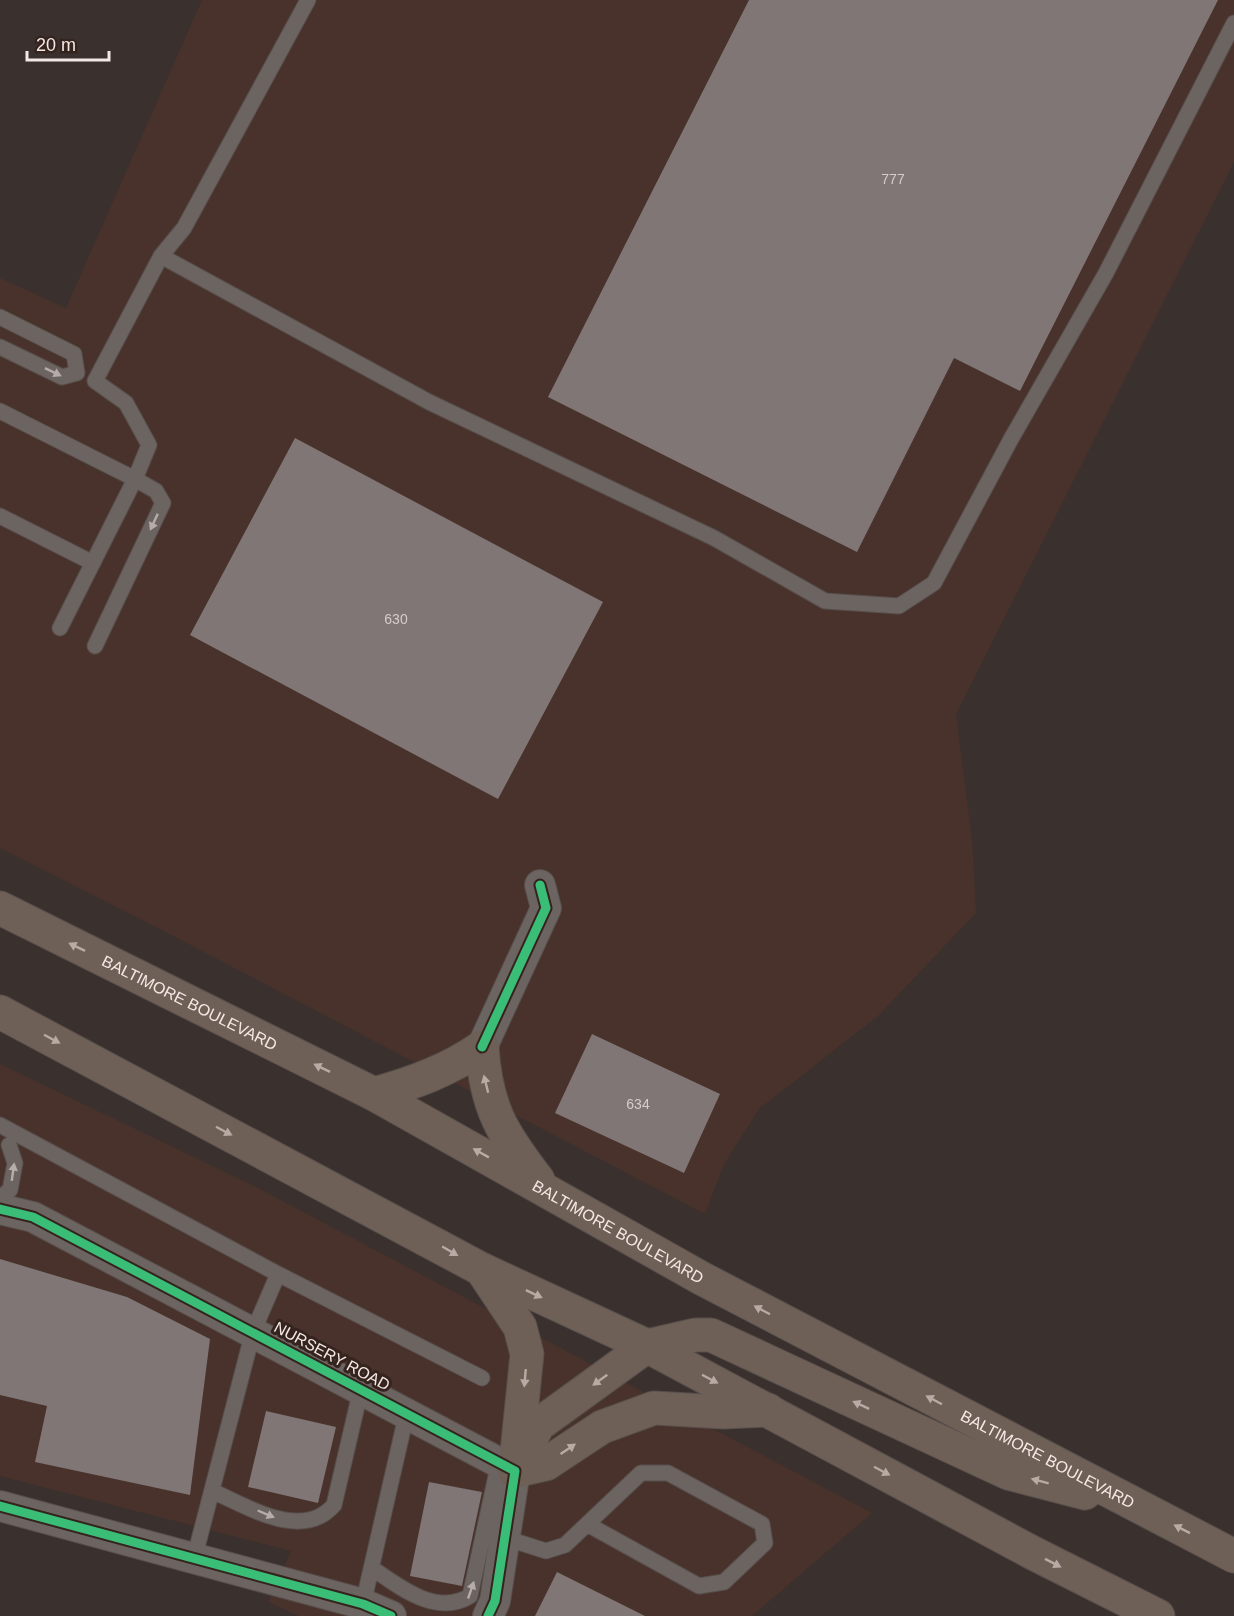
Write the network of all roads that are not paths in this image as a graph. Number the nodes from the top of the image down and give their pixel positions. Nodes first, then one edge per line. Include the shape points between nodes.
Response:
1 (308, 0) edge
2 (1234, 23) edge
3 (161, 256) junction
4 (0, 317) edge
5 (0, 347) edge
6 (76, 373) junction
7 (95, 381) junction
8 (0, 411) edge
9 (135, 479) junction
10 (0, 516) edge
11 (93, 562) junction
12 (60, 628) dead end
13 (95, 646) dead end
14 (540, 885) dead end
15 (0, 908) edge
16 (0, 1012) edge
17 (482, 1047) junction
18 (374, 1094) junction
19 (0, 1125) edge
20 (8, 1145) edge
21 (545, 1189) junction
22 (1, 1202) edge
23 (481, 1269) junction
24 (278, 1274) junction
25 (253, 1332) junction
26 (647, 1346) junction
27 (482, 1378) dead end
28 (361, 1389) junction
29 (769, 1410) junction
30 (407, 1412) junction
31 (507, 1466) junction
32 (212, 1491) junction
33 (0, 1506) edge
34 (1138, 1506) junction
35 (586, 1524) junction
36 (505, 1538) junction
37 (1234, 1556) edge
38 (194, 1558) junction
39 (372, 1568) junction
40 (363, 1605) junction
41 (391, 1616) edge
42 (488, 1616) edge
43 (1158, 1616) edge

1 - 3 lane via 184,228
2 - 3 lane via 1106,273 934,583 899,606 825,600 714,538 429,402
3 - 7 lane
4 - 6 lane via 74,354
5 -> 6 lane via 62,377
6 - 7 lane
7 - 9 lane via 126,403 149,445
8 - 9 lane
9 - 11 lane
9 -> 13 lane via 156,491 162,504
10 - 11 lane
11 - 12 lane
14 - 17 street via 546,908
18 -> 15 highway, BALTIMORE BOULEVARD
16 -> 23 highway
17 - 18 highway via 434,1074
21 -> 17 highway via 498,1122 484,1080
21 -> 18 highway, BALTIMORE BOULEVARD
19 - 20 lane
22 -> 20 lane via 10,1190 15,1163
20 - 24 lane
34 -> 21 highway, BALTIMORE BOULEVARD via 701,1278
22 - 25 street, NURSERY ROAD
23 -> 26 highway
23 -> 31 highway via 520,1327 527,1354
24 - 25 lane
24 - 27 lane
25 - 28 street, NURSERY ROAD
25 - 32 lane
26 -> 29 highway
26 -> 31 highway via 538,1425
34 -> 26 highway via 1008,1473 711,1335
28 - 30 street, NURSERY ROAD
32 -> 28 lane via 293,1522 310,1521 326,1514 334,1505
31 -> 29 highway via 546,1464 602,1427 654,1408
29 -> 43 highway
30 - 31 street, NURSERY ROAD
30 - 39 lane
31 - 36 street
39 -> 31 lane via 426,1605 447,1610 459,1607 471,1596
32 - 38 lane
33 - 38 street
37 -> 34 highway, BALTIMORE BOULEVARD
35 - 35 lane via 641,1473 662,1472 762,1524 765,1543 724,1582 699,1586
35 - 36 lane via 565,1545 546,1551
36 - 42 street via 495,1601
38 - 40 street
39 - 40 lane
40 - 41 street

